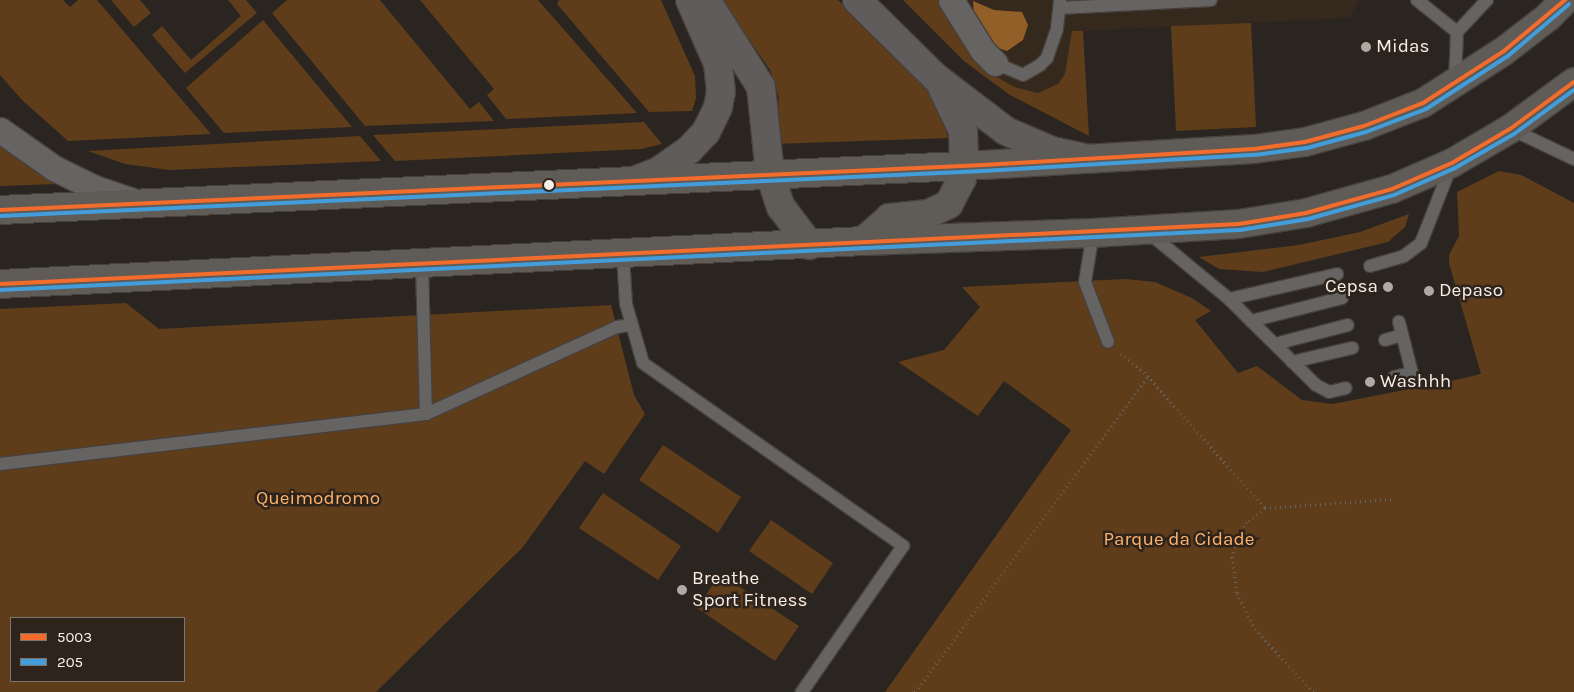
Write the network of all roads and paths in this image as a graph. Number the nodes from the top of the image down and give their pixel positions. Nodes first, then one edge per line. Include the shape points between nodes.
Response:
1 (690, 0) edge
2 (706, 0) edge
3 (857, 0) edge
4 (952, 0) edge
5 (1211, 0) edge
6 (1417, 0) edge
7 (1487, 0) edge
8 (1565, 0) edge
9 (1060, 4) edge
10 (1457, 32) junction
11 (995, 63) joint
12 (935, 77) junction
13 (1574, 82) edge
14 (1454, 86) junction
15 (1510, 129) junction
16 (0, 130) edge
17 (1088, 159) junction
18 (1574, 159) edge
19 (1452, 163) junction
20 (964, 166) junction
21 (770, 174) junction
22 (636, 180) junction
23 (143, 204) junction
24 (0, 210) edge
25 (1146, 230) junction
26 (1093, 233) junction
27 (864, 240) junction
28 (810, 245) junction
29 (623, 255) junction
30 (422, 264) junction
31 (1370, 266) dead end
32 (1337, 274) dead end
33 (0, 284) edge
34 (1342, 298) dead end
35 (1228, 299) junction
36 (1252, 321) junction
37 (1399, 322) dead end
38 (632, 325) junction
39 (1348, 325) dead end
40 (1402, 336) junction
41 (1385, 340) dead end
42 (1108, 342) joint
43 (1275, 344) junction
44 (1352, 348) dead end
45 (1292, 362) junction
46 (1148, 376) junction
47 (1394, 377) dead end
48 (1346, 388) dead end
49 (426, 414) junction
50 (0, 464) edge
51 (1393, 499) dead end
52 (1265, 508) junction
53 (802, 692) edge
54 (915, 692) edge
55 (1313, 692) edge

1 - 22 main road via 718,64 721,92 718,107 706,132 689,150 660,170
2 - 21 main road via 761,87
3 - 12 main road
4 - 11 street via 983,51
5 - 9 lane
6 - 10 lane
7 - 10 lane
8 - 14 main road via 1534,29
9 - 11 lane via 1057,29 1047,58 1033,72 1023,75
10 - 14 lane
12 - 17 main road via 1006,131 1052,151
12 - 20 main road via 961,123
13 - 15 main road
14 - 17 main road via 1423,103 1364,126 1305,142 1254,149
15 - 18 lane
15 - 19 main road
16 - 23 street via 54,168 95,188
17 - 20 main road
19 - 25 main road via 1392,189 1306,214 1239,224
19 - 31 lane via 1421,243 1386,268
20 - 21 main road
20 - 27 main road via 962,179 950,204 928,214 889,218
21 - 22 main road
21 - 28 main road via 781,207
22 - 23 main road
23 - 24 main road
25 - 26 main road
25 - 35 lane
26 - 27 main road
26 - 42 lane via 1084,282
27 - 28 main road
28 - 29 main road
29 - 30 main road
29 - 38 lane via 626,304
30 - 33 main road
30 - 49 lane
32 - 35 lane
34 - 36 lane
35 - 36 lane
36 - 43 lane
37 - 40 lane
38 - 49 lane via 617,327
38 - 53 lane via 643,363 902,546
39 - 43 lane
40 - 41 lane
40 - 47 lane via 1412,374
42 - 46 path
43 - 45 lane
44 - 45 lane
45 - 48 lane via 1328,392
46 - 52 path
46 - 54 path
49 - 50 lane
51 - 52 path
52 - 55 path via 1246,522 1237,538 1232,557 1236,593 1255,629

